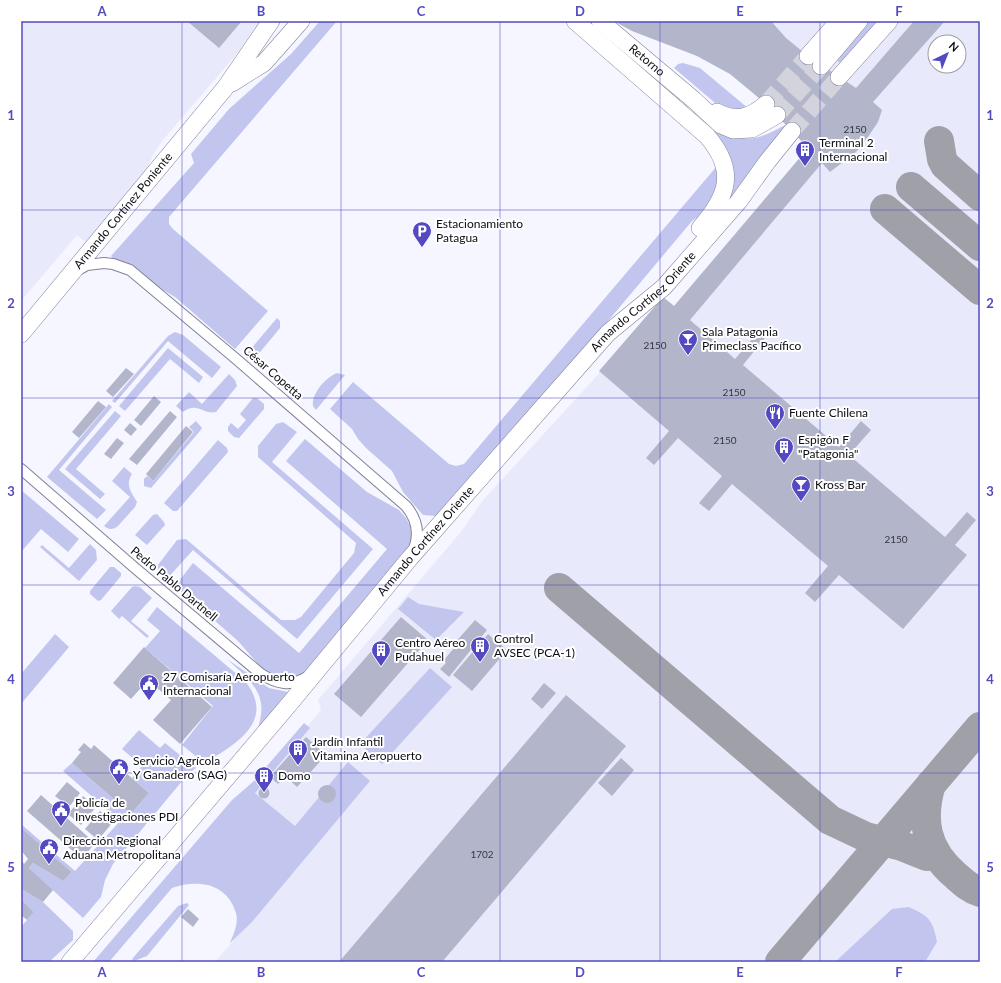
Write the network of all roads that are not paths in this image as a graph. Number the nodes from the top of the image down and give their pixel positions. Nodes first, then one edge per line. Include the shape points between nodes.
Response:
1 (271, 21) edge
2 (301, 21) edge
3 (575, 21) edge
4 (600, 21) edge
5 (839, 21) edge
6 (859, 21) edge
7 (889, 21) edge
8 (839, 78) tunnel mouth
9 (225, 88) junction
10 (771, 110) tunnel mouth
11 (792, 131) tunnel mouth
12 (66, 278) junction
13 (608, 333) junction
14 (21, 334) edge
15 (21, 469) edge
16 (410, 558) junction
17 (321, 666) junction
18 (102, 923) junction
19 (60, 962) edge
20 (70, 962) edge

1 - 9 highway, Armando Cortínez Poniente
2 - 9 highway, Armando Cortínez Poniente via 264,63
3 - 13 highway via 707,136 718,148 726,174 723,195 715,211
4 - 10 highway, Retorno via 721,126 733,130 752,129
5 - 6 highway via 813,59
7 - 8 highway
9 - 12 highway, Armando Cortínez Poniente
11 - 13 highway, Armando Cortínez Oriente via 739,201 664,287
12 - 14 highway, Armando Cortínez Poniente
12 - 16 street, César Copetta via 84,267 104,263 121,266 137,276 406,506 417,528 416,544
13 - 16 highway, Armando Cortínez Oriente
15 - 17 street, Pedro Pablo Dartnell via 158,588 269,679 282,684 295,683
16 - 17 highway, Armando Cortínez Oriente
17 - 18 highway, Armando Cortínez Oriente
18 - 19 street
18 - 20 highway, Armando Cortínez Oriente

